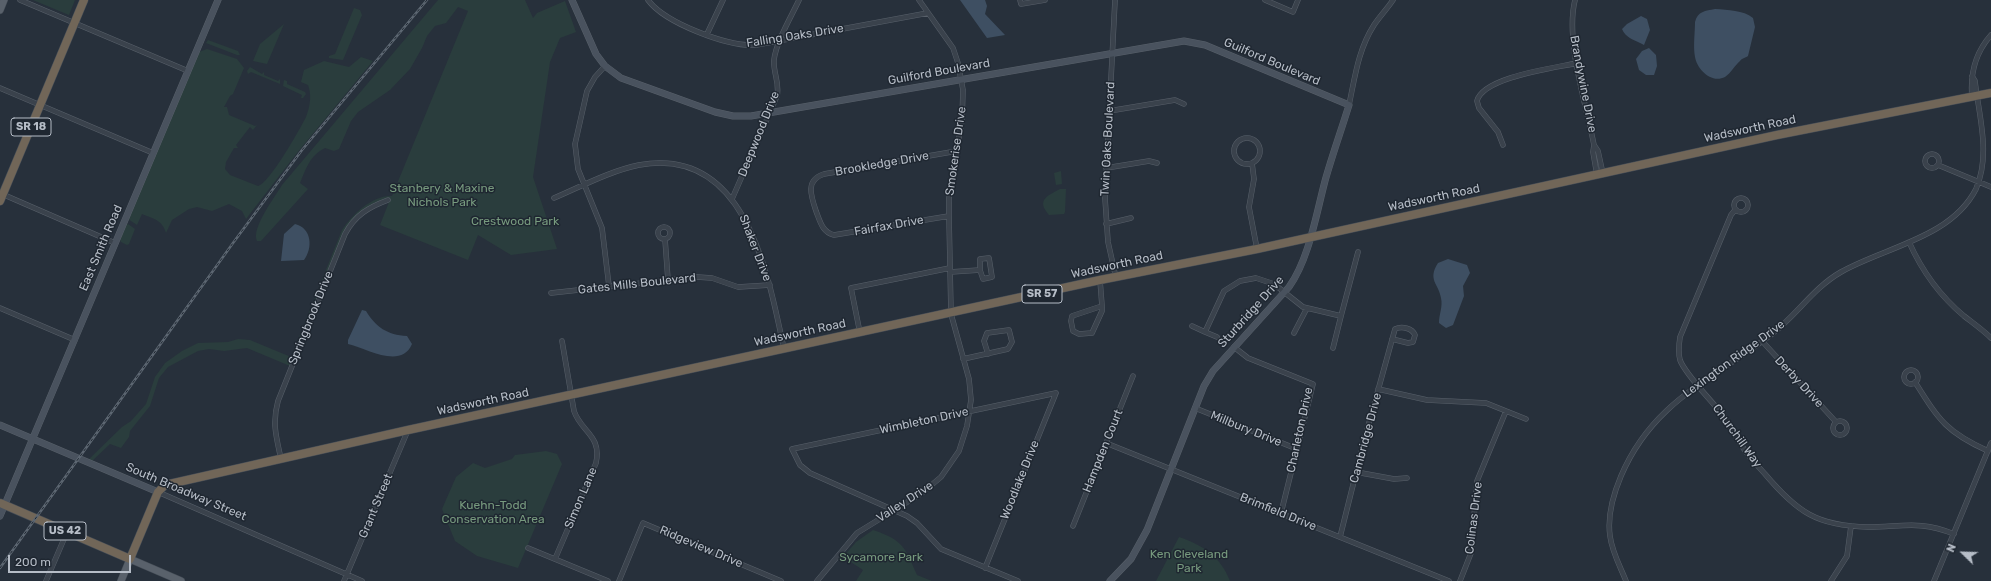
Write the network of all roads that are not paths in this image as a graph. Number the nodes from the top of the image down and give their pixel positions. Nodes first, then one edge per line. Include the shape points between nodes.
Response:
1 (4, 0) edge
2 (20, 0) edge
3 (84, 0) edge
4 (218, 0) edge
5 (572, 0) edge
6 (648, 0) edge
7 (723, 0) edge
8 (799, 0) edge
9 (919, 0) edge
10 (1045, 0) edge
11 (1115, 0) edge
12 (1265, 0) edge
13 (1298, 0) edge
14 (1393, 0) edge
15 (1575, 0) edge
16 (1020, 2) edge
17 (0, 10) edge
18 (928, 13) junction
19 (74, 23) junction
20 (707, 34) junction
21 (1991, 35) edge
22 (781, 40) junction
23 (1112, 52) junction
24 (1577, 63) junction
25 (605, 66) junction
26 (188, 71) junction
27 (961, 79) junction
28 (0, 88) edge
29 (1991, 93) edge
30 (1974, 97) junction
31 (1184, 104) dead end
32 (40, 105) junction
33 (1349, 106) junction
34 (1109, 111) junction
35 (770, 113) junction
36 (1502, 145) dead end
37 (957, 151) junction
38 (153, 153) junction
39 (1157, 163) dead end
40 (1252, 163) junction
41 (1938, 165) dead end
42 (1106, 168) junction
43 (1600, 174) junction
44 (1979, 182) junction
45 (585, 185) junction
46 (1991, 187) edge
47 (1, 196) edge
48 (554, 198) dead end
49 (732, 199) junction
50 (388, 200) dead end
51 (1735, 210) dead end
52 (948, 216) junction
53 (1132, 218) dead end
54 (1106, 224) junction
55 (830, 234) joint
56 (1310, 237) junction
57 (665, 239) dead end
58 (1909, 242) junction
59 (115, 243) junction
60 (1257, 249) junction
61 (1358, 252) dead end
62 (950, 270) junction
63 (980, 270) junction
64 (1116, 278) junction
65 (668, 280) junction
66 (1100, 280) junction
67 (770, 285) junction
68 (609, 286) junction
69 (551, 293) dead end
70 (1285, 293) junction
71 (1102, 306) junction
72 (0, 308) edge
73 (1307, 308) junction
74 (951, 314) junction
75 (1341, 316) junction
76 (1192, 326) dead end
77 (1205, 332) junction
78 (860, 333) junction
79 (1294, 334) dead end
80 (1217, 337) dead end
81 (1991, 338) edge
82 (1392, 339) junction
83 (75, 340) junction
84 (562, 341) dead end
85 (1762, 341) junction
86 (1234, 347) junction
87 (1333, 348) dead end
88 (784, 349) junction
89 (988, 354) junction
90 (963, 359) junction
91 (1133, 376) dead end
92 (1915, 382) dead end
93 (1698, 384) junction
94 (1378, 389) junction
95 (1056, 393) joint
96 (570, 395) junction
97 (1195, 408) junction
98 (970, 411) junction
99 (1506, 411) junction
100 (1526, 419) dead end
101 (1836, 422) dead end
102 (0, 425) edge
103 (408, 430) junction
104 (33, 439) junction
105 (1106, 443) junction
106 (1991, 443) edge
107 (1297, 449) junction
108 (1988, 451) junction
109 (281, 459) junction
110 (1171, 469) junction
111 (1356, 472) junction
112 (1407, 478) dead end
113 (158, 492) junction
114 (2, 504) edge
115 (894, 510) junction
116 (1281, 513) junction
117 (0, 516) edge
118 (1073, 526) dead end
119 (1851, 526) junction
120 (67, 532) junction
121 (1954, 534) junction
122 (1340, 537) junction
123 (528, 548) dead end
124 (130, 559) junction
125 (555, 559) junction
126 (985, 568) junction
127 (347, 574) junction
128 (164, 578) edge
129 (46, 581) edge
130 (121, 581) edge
131 (181, 581) edge
132 (344, 581) edge
133 (362, 581) edge
134 (608, 581) edge
135 (619, 581) edge
136 (781, 581) edge
137 (817, 581) edge
138 (1018, 581) edge
139 (1110, 581) edge
140 (1449, 581) edge
141 (1460, 581) edge
142 (1626, 581) edge
143 (1831, 581) edge
144 (1934, 581) edge

1 - 17 main road
2 - 19 street
3 - 19 highway, SR 18
4 - 26 street, East Smith Road
5 - 25 street, Guilford Boulevard via 592,48
6 - 20 street, Falling Oaks Drive via 670,19
7 - 20 street
8 - 22 street, Deepwood Drive
9 - 18 street, Smokerise Drive
10 - 16 street
11 - 23 street, Twin Oaks Boulevard
12 - 13 street via 1293,12
14 - 33 street, Sturbridge Drive via 1374,26 1363,47
15 - 24 street, Brandywine Drive via 1572,27
18 - 22 street, Falling Oaks Drive
18 - 27 street, Smokerise Drive via 953,48
19 - 26 street
19 - 32 highway, SR 18
20 - 22 street, Falling Oaks Drive via 741,45
21 - 30 street, Lexington Ridge Drive via 1977,56 1972,76 1975,81
22 - 35 street, Deepwood Drive via 774,59 778,92
23 - 27 street, Guilford Boulevard
23 - 33 street, Guilford Boulevard via 1192,41
23 - 34 street, Twin Oaks Boulevard
24 - 36 street via 1510,79 1482,91 1477,100 1479,108 1498,132
24 - 43 street, Brandywine Drive via 1594,145 1593,152
25 - 35 street, Guilford Boulevard via 629,82 714,112 742,116
25 - 45 street via 587,91 576,137 576,160
26 - 38 street, East Smith Road
27 - 35 street, Guilford Boulevard
27 - 37 street, Smokerise Drive via 963,114
28 - 32 street
29 - 30 highway, Wadsworth Road / SR 57
30 - 43 highway, Wadsworth Road / SR 57 via 1889,112
30 - 44 street, Lexington Ridge Drive via 1986,154
31 - 34 street via 1175,100
32 - 38 street
32 - 47 highway, SR 18
33 - 56 street, Sturbridge Drive
34 - 42 street, Twin Oaks Boulevard
35 - 49 street, Deepwood Drive
37 - 52 street, Smokerise Drive
37 - 55 street, Brookledge Drive via 817,177 812,184 811,196 822,226
38 - 59 street, East Smith Road
39 - 42 street via 1149,161
40 - 40 street via 1260,154 1259,145 1253,139 1245,138 1237,142 1234,155 1243,164
40 - 60 street via 1254,179 1249,207
41 - 44 street
42 - 54 street, Twin Oaks Boulevard
43 - 56 highway, Wadsworth Road / SR 57
44 - 46 street
44 - 58 street, Lexington Ridge Drive via 1971,198 1952,219
45 - 48 street, Shaker Drive
45 - 49 street, Shaker Drive via 630,167 661,164 682,167 698,173 716,184
45 - 68 street via 602,228
47 - 59 street
49 - 67 street, Shaker Drive via 749,225
50 - 109 street, Springbrook Drive via 364,211 353,221 345,234 278,401 274,428
51 - 93 street, Churchill Way via 1680,336 1680,360
52 - 55 street, Fairfax Drive via 838,235
52 - 62 street, Smokerise Drive
53 - 54 street
54 - 64 street, Twin Oaks Boulevard
56 - 60 highway, Wadsworth Road / SR 57
56 - 70 street, Sturbridge Drive via 1298,274
57 - 65 street
58 - 81 street via 1924,271 1940,292
58 - 85 street, Lexington Ridge Drive via 1878,254 1829,280
59 - 83 street, East Smith Road
60 - 64 highway, Wadsworth Road / SR 57
61 - 75 street
62 - 63 street
62 - 74 street, Smokerise Drive
62 - 78 street via 851,288
63 - 63 street via 983,279 992,277 989,258 980,259
64 - 66 highway, Wadsworth Road / SR 57
65 - 67 street, Gates Mills Boulevard via 704,277 738,287
65 - 68 street, Gates Mills Boulevard
66 - 71 street
66 - 74 highway, Wadsworth Road / SR 57
67 - 88 street, Shaker Drive
68 - 69 street, Gates Mills Boulevard
70 - 73 street
70 - 77 street via 1274,284 1256,278 1232,285 1219,298
70 - 86 street, Sturbridge Drive
71 - 71 street via 1072,316 1073,331 1079,334 1092,333
72 - 83 street
73 - 75 street
73 - 79 street
74 - 78 highway, Wadsworth Road / SR 57
74 - 90 street, Valley Drive
75 - 87 street
76 - 77 street
77 - 80 street
78 - 88 highway, Wadsworth Road / SR 57
82 - 82 street via 1395,329 1400,327 1412,330 1416,335 1413,342 1408,343
82 - 94 street, Cambridge Drive
83 - 104 street, East Smith Road
84 - 96 street, Simon Lane
85 - 93 street, Lexington Ridge Drive
85 - 101 street, Derby Drive
86 - 97 street, Sturbridge Drive via 1212,371
86 - 107 street, Charleton Drive via 1248,358 1313,384
88 - 96 highway, Wadsworth Road / SR 57
89 - 89 street via 1010,347 1012,342 1009,330 987,333 984,341
89 - 90 street
90 - 98 street, Valley Drive via 969,379
91 - 105 street, Hampden Court
92 - 108 street via 1940,421 1965,441
93 - 119 street, Churchill Way via 1727,420 1742,447 1789,502 1816,518
93 - 142 street, Lexington Ridge Drive via 1650,426 1630,456 1616,488 1610,510 1610,535 1614,554
94 - 99 street via 1427,400 1486,403
94 - 111 street, Cambridge Drive
95 - 98 street, Wimbleton Drive
95 - 126 street, Woodlake Drive
96 - 103 highway, Wadsworth Road / SR 57
96 - 125 street, Simon Lane via 578,420 594,439 597,457
97 - 107 street, Millbury Drive
97 - 110 street, Sturbridge Drive
98 - 115 street, Valley Drive via 962,443 946,470 926,490
98 - 115 street, Wimbleton Drive via 792,449 810,473
99 - 100 street
99 - 141 street, Colinas Drive via 1477,482 1472,553
102 - 104 street, South Broadway Street
103 - 109 highway, Wadsworth Road / SR 57
103 - 127 street, Grant Street
104 - 113 street, South Broadway Street
104 - 114 street, East Smith Road
105 - 110 street, Brimfield Drive
105 - 118 street, Hampden Court
106 - 108 street
107 - 116 street, Charleton Drive
108 - 121 street
109 - 113 highway, Wadsworth Road / SR 57 via 165,485
110 - 116 street, Brimfield Drive
110 - 139 street, Sturbridge Drive via 1147,530 1131,559
111 - 112 street via 1394,479
111 - 122 street, Cambridge Drive
113 - 124 highway
113 - 127 street, South Broadway Street
114 - 117 street, East Smith Road
114 - 120 highway, US 42
115 - 126 street via 912,519 941,549
115 - 137 street, Valley Drive via 852,537
116 - 122 street, Brimfield Drive
119 - 121 street, Churchill Way via 1915,524
119 - 143 street via 1847,556
120 - 124 highway, US 42
120 - 129 street
121 - 144 street
122 - 140 street, Brimfield Drive
123 - 125 street
124 - 128 main road
124 - 130 main road
125 - 134 street
126 - 138 street
127 - 132 street, Grant Street
127 - 133 street, South Broadway Street
128 - 131 main road
135 - 136 street, Ridgeview Drive via 643,523

